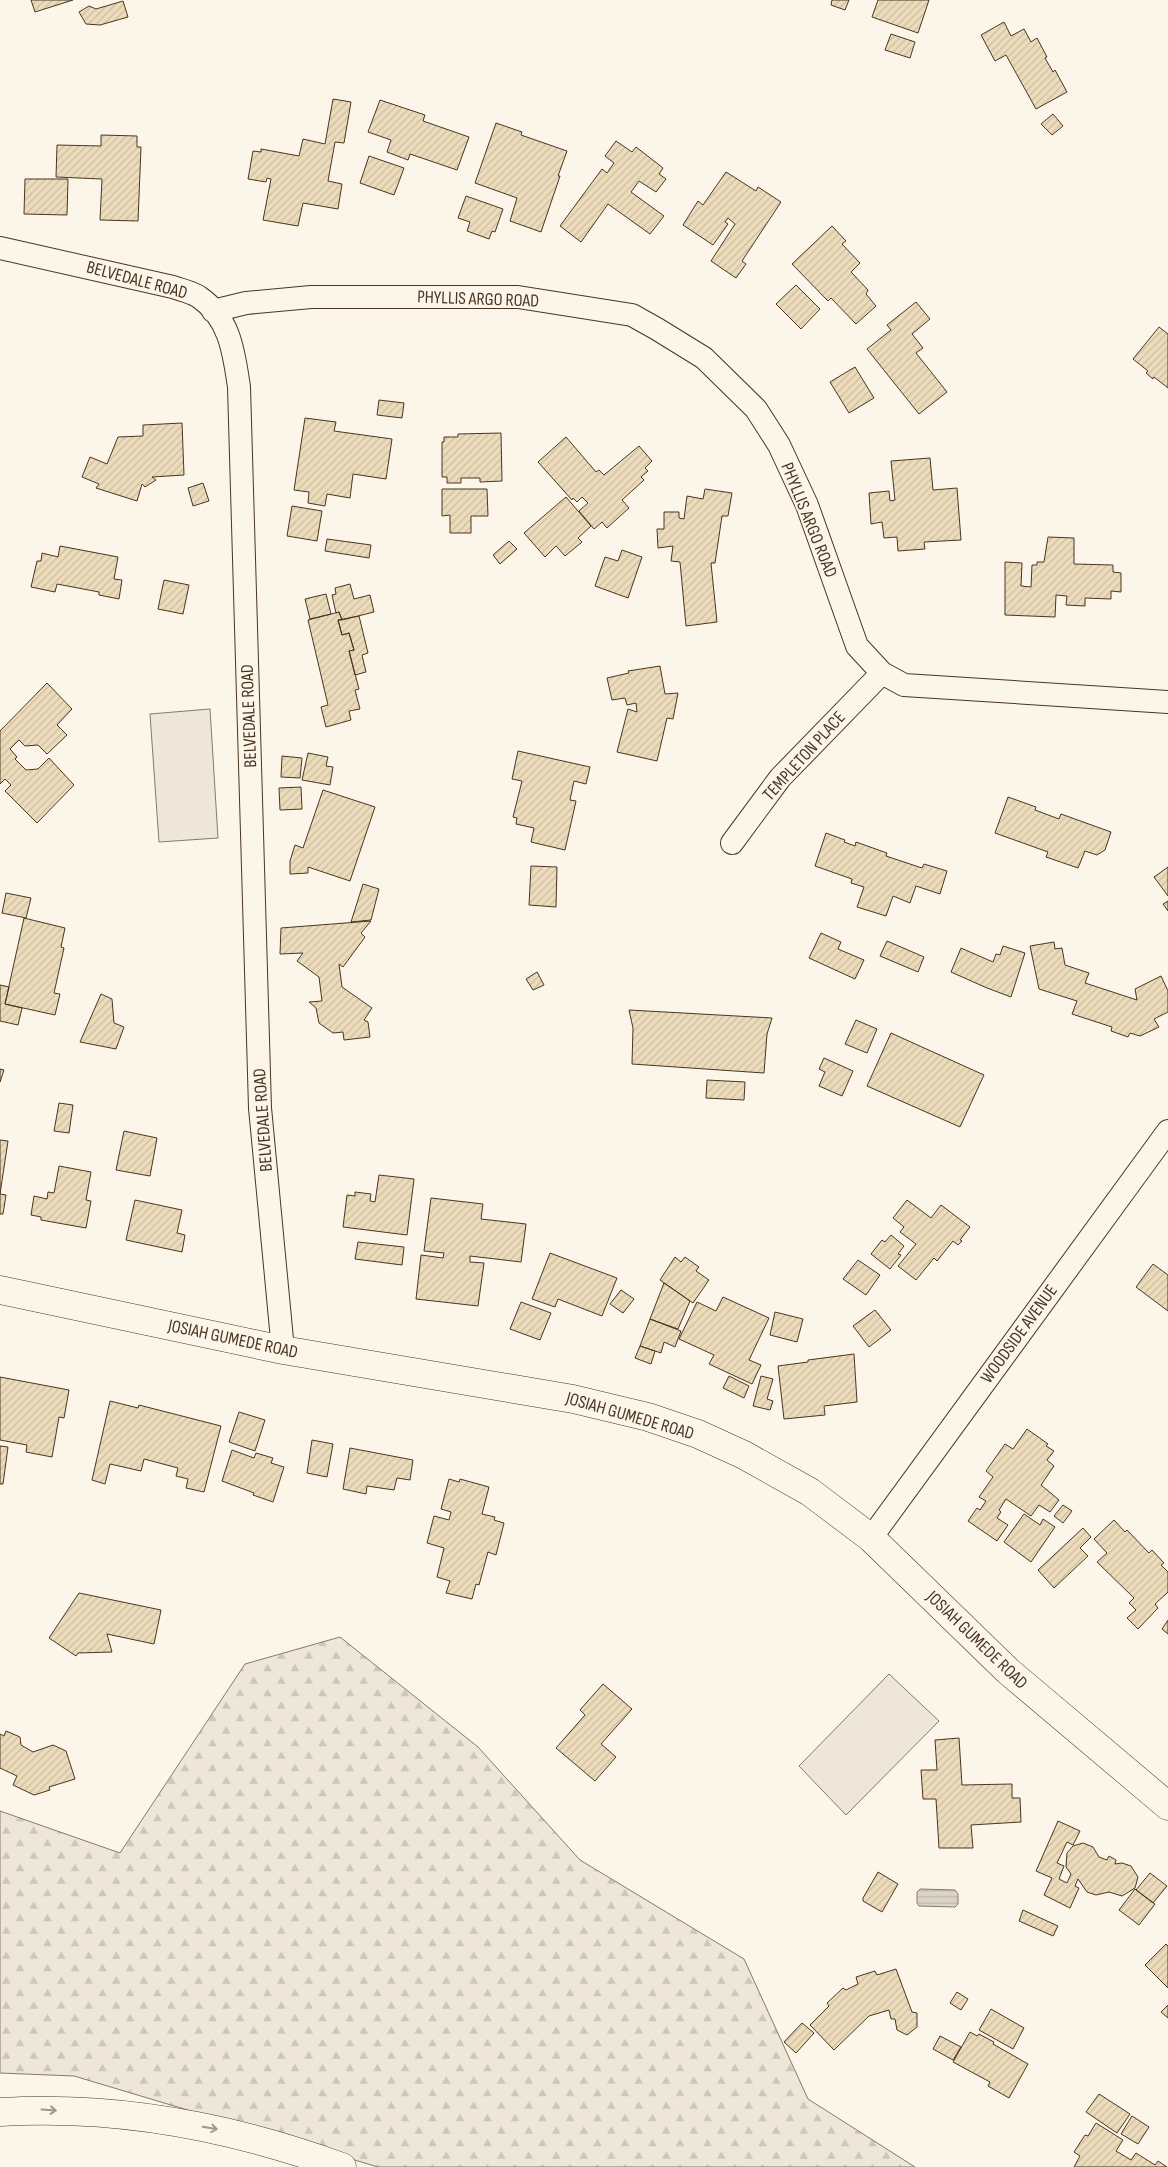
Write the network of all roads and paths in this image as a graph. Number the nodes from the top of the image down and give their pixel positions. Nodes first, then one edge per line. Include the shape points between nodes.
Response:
1 (0, 248) edge
2 (213, 311) junction
3 (882, 673) junction
4 (1168, 702) edge
5 (732, 843) dead end
6 (1168, 1131) edge
7 (0, 1290) edge
8 (283, 1350) junction
9 (871, 1538) junction
10 (1168, 1806) edge
11 (0, 2112) edge
12 (342, 2167) edge

1 - 2 street, BELVEDALE ROAD via 173,287 198,296
2 - 3 street, PHYLLIS ARGO ROAD via 246,302 311,297 518,297 632,315 657,328 704,358 756,409 779,445 807,504 857,646
2 - 8 street, BELVEDALE ROAD via 226,326 239,387 260,1108
3 - 4 street, PHYLLIS ARGO ROAD via 904,685
3 - 5 street, TEMPLETON PLACE via 780,778
6 - 9 street, WOODSIDE AVENUE
7 - 8 main road, JOSIAH GUMEDE ROAD
8 - 9 main road, JOSIAH GUMEDE ROAD via 573,1398 648,1417 698,1434 744,1455 810,1492
9 - 10 main road, JOSIAH GUMEDE ROAD via 1008,1671
11 -> 12 main road via 40,2109 137,2115 218,2130

